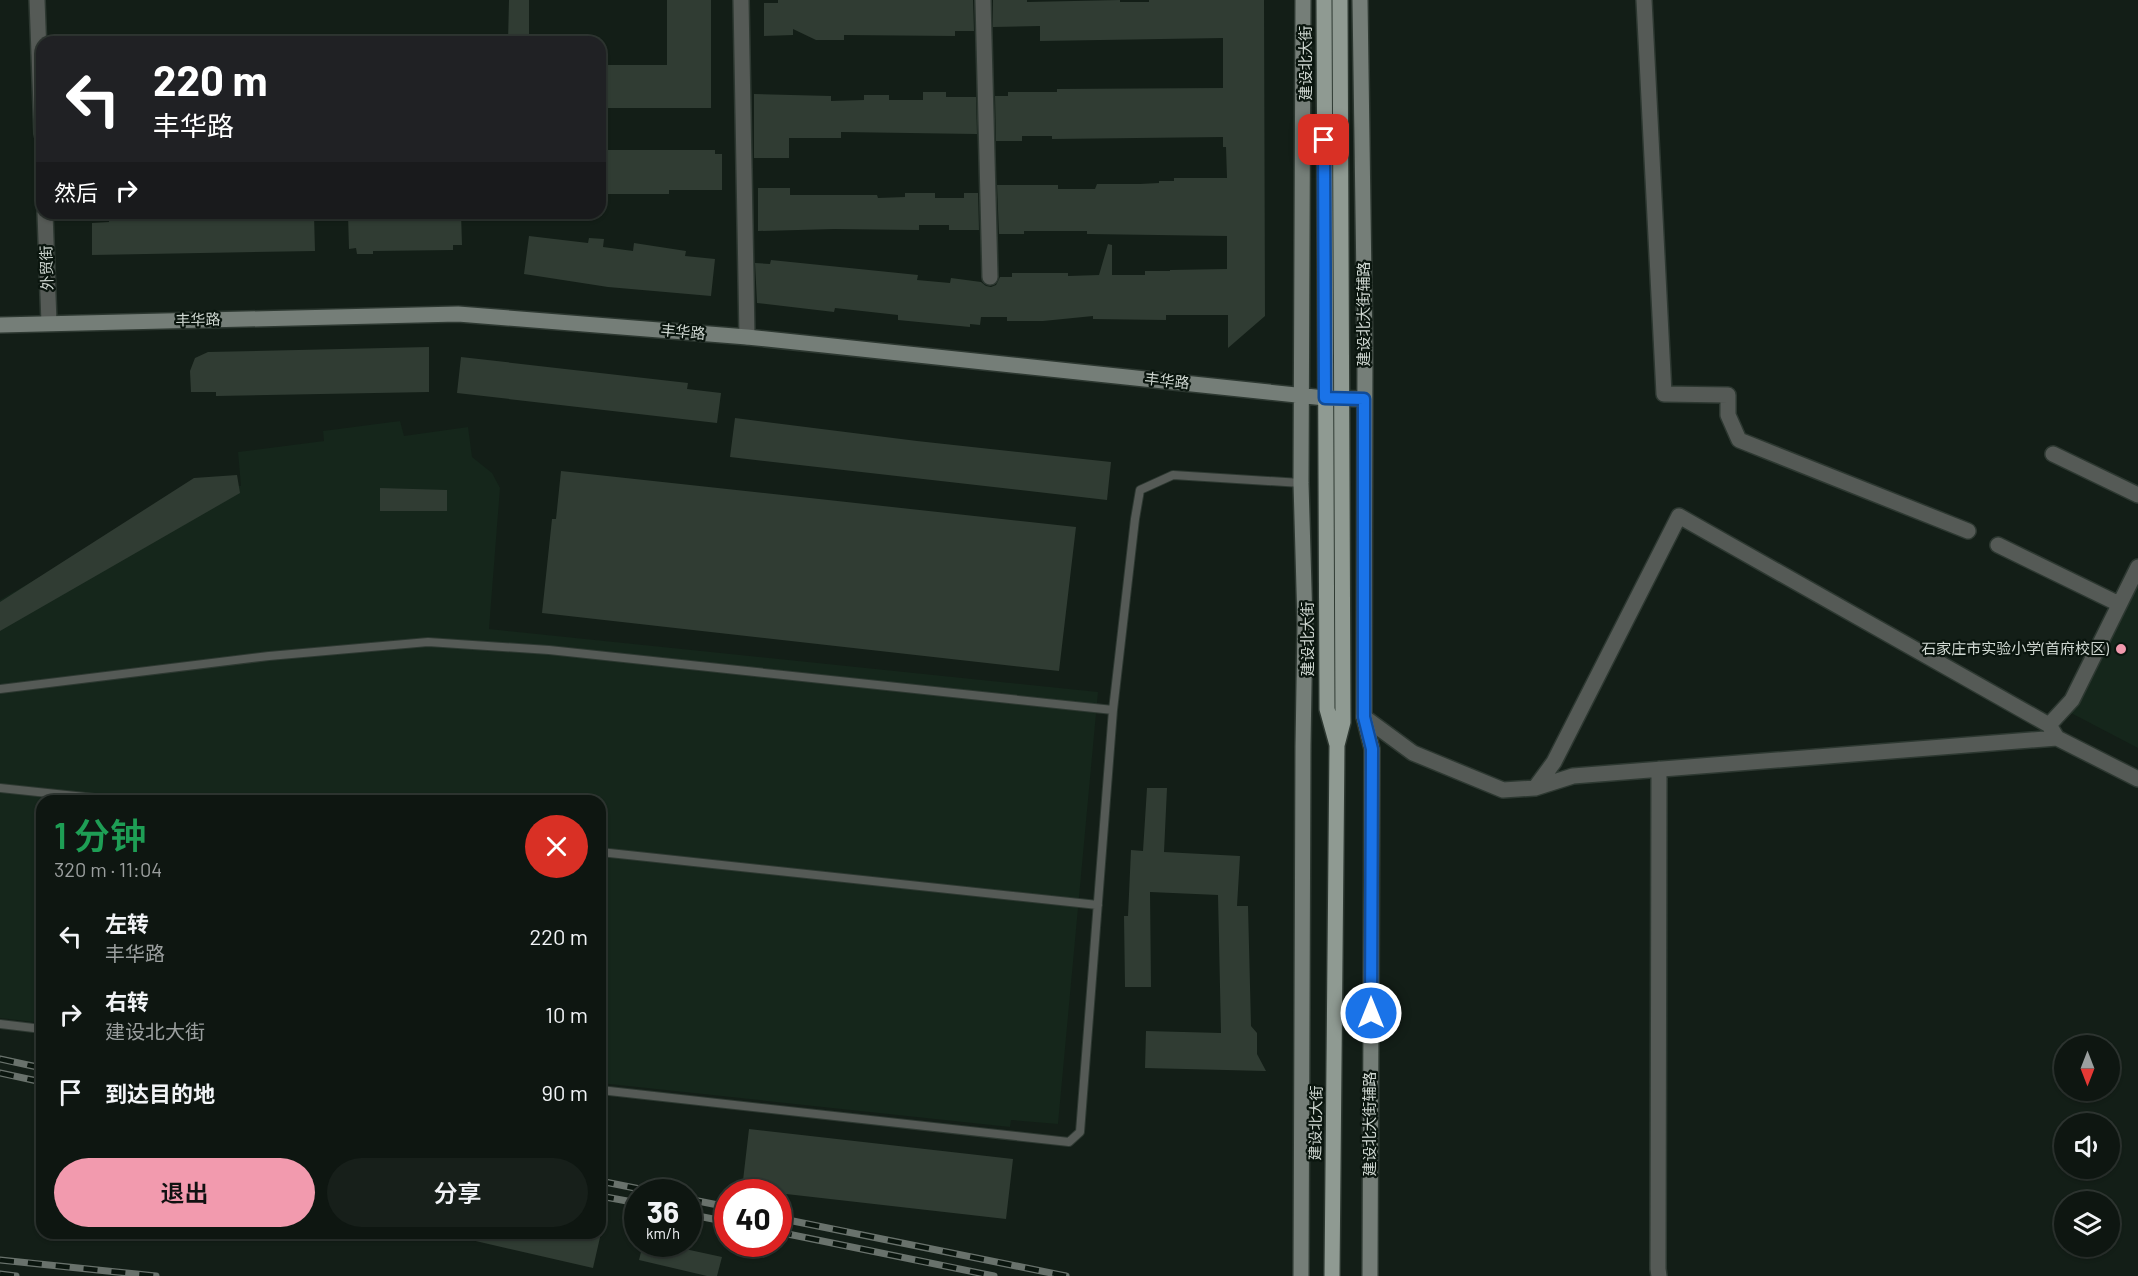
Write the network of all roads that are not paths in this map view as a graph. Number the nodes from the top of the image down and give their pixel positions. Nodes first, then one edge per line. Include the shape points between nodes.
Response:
1 (37, 0) edge
2 (741, 0) edge
3 (983, 0) edge
4 (1303, 0) edge
5 (1324, 0) edge
6 (1340, 0) edge
7 (1360, 0) edge
8 (1644, 0) edge
9 (38, 36) edge
10 (45, 219) edge
11 (990, 276) dead end
12 (49, 324) junction
13 (0, 325) edge
14 (747, 337) junction
15 (1302, 395) junction
16 (1325, 398) junction
17 (1342, 398) junction
18 (1364, 399) junction
19 (2053, 454) dead end
20 (1301, 483) junction
21 (2138, 495) edge
22 (1968, 531) dead end
23 (1998, 545) dead end
24 (2138, 567) edge
25 (2119, 604) junction
26 (0, 689) edge
27 (1113, 710) junction
28 (1364, 717) junction
29 (2049, 724) junction
30 (2057, 738) junction
31 (1337, 745) junction
32 (1659, 769) junction
33 (2138, 779) edge
34 (0, 788) edge
35 (1535, 789) junction
36 (66, 795) edge
37 (606, 853) edge
38 (1098, 905) junction
39 (0, 1024) edge
40 (36, 1028) edge
41 (606, 1091) edge
42 (1301, 1276) edge
43 (1332, 1276) edge
44 (1370, 1276) edge
45 (1659, 1276) edge

1 - 9 street
2 - 14 street
3 - 11 street
4 - 15 street
5 - 16 main road, 建设北大街
6 - 17 main road
7 - 18 street, 建设北大街辅路
8 - 22 street via 1664,394 1728,396 1728,415 1739,440
10 - 12 street, 外贸街
12 - 13 street, 丰华路
12 - 14 street, 丰华路 via 458,314
14 - 15 street, 丰华路
15 - 16 street, 丰华路
15 - 20 street
16 - 17 street, 丰华路
16 - 31 main road, 建设北大街 via 1327,709
17 - 18 street, 丰华路
17 - 31 main road via 1344,722
18 - 28 street, 建设北大街辅路
19 - 21 street
20 - 27 lane via 1173,475 1140,490
20 - 42 street via 1305,624
23 - 25 street
24 - 25 street
25 - 29 street via 2072,700
26 - 27 lane via 269,656 428,642 549,650
27 - 38 lane
28 - 35 street via 1413,753 1503,790
28 - 44 street, 建设北大街辅路 via 1372,749
29 - 30 street
29 - 35 street via 1679,516 1554,762
30 - 32 street
30 - 33 street
31 - 43 main road, 建设北大街
32 - 35 street via 1573,776
32 - 45 street
34 - 36 lane
37 - 38 lane
38 - 41 lane via 1080,1132 1069,1142
39 - 40 lane

